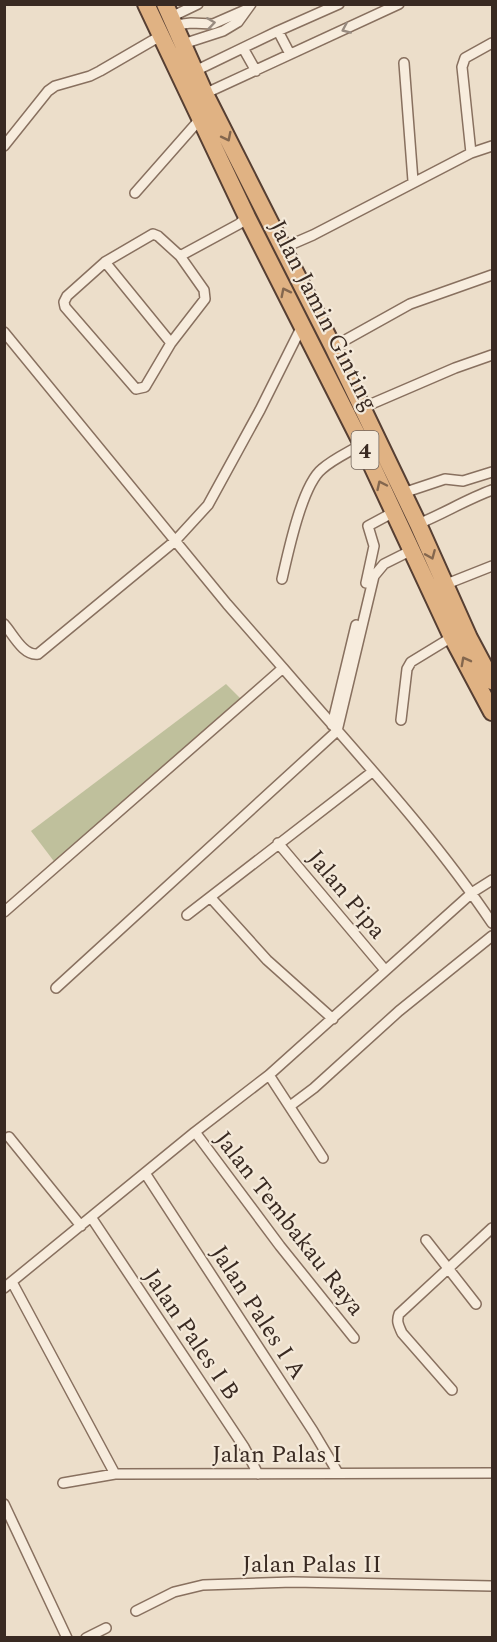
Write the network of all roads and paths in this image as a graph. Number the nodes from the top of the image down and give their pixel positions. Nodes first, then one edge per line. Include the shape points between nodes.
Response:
1 (146, 4) edge
2 (198, 4) edge
3 (339, 4) edge
4 (399, 4) edge
5 (248, 7) edge
6 (168, 20) edge
7 (278, 31) junction
8 (492, 43) edge
9 (183, 44) junction
10 (243, 48) junction
11 (290, 54) junction
12 (404, 63) dead end
13 (255, 71) junction
14 (188, 75) junction
15 (199, 97) junction
16 (201, 118) junction
17 (4, 146) edge
18 (492, 146) edge
19 (471, 153) junction
20 (413, 182) junction
21 (135, 193) dead end
22 (247, 217) junction
23 (283, 248) junction
24 (180, 256) junction
25 (105, 262) junction
26 (492, 275) edge
27 (302, 326) junction
28 (4, 332) edge
29 (171, 343) junction
30 (333, 347) junction
31 (317, 355) junction
32 (492, 355) edge
33 (362, 408) junction
34 (362, 444) junction
35 (492, 472) edge
36 (463, 481) junction
37 (492, 490) edge
38 (403, 493) junction
39 (470, 498) junction
40 (394, 512) junction
41 (418, 524) junction
42 (175, 541) junction
43 (412, 550) junction
44 (492, 566) edge
45 (282, 579) dead end
46 (444, 585) junction
47 (4, 624) edge
48 (452, 637) junction
49 (284, 668) junction
50 (492, 681) edge
51 (492, 712) edge
52 (401, 720) dead end
53 (334, 728) junction
54 (372, 772) junction
55 (278, 843) junction
56 (492, 880) edge
57 (473, 892) junction
58 (211, 898) junction
59 (4, 912) edge
60 (187, 915) dead end
61 (492, 922) edge
62 (492, 936) edge
63 (385, 970) junction
64 (56, 988) dead end
65 (333, 1018) junction
66 (269, 1075) junction
67 (290, 1106) junction
68 (195, 1132) junction
69 (9, 1137) dead end
70 (323, 1158) dead end
71 (145, 1173) junction
72 (91, 1217) junction
73 (81, 1226) junction
74 (492, 1228) edge
75 (426, 1240) dead end
76 (448, 1268) junction
77 (8, 1285) edge
78 (476, 1304) dead end
79 (354, 1338) dead end
80 (452, 1390) dead end
81 (338, 1473) junction
82 (492, 1473) edge
83 (115, 1474) junction
84 (258, 1474) junction
85 (63, 1483) dead end
86 (4, 1504) edge
87 (492, 1586) edge
88 (136, 1611) dead end
89 (106, 1628) dead end
90 (67, 1638) edge
91 (86, 1638) edge

1 - 6 highway, Jalan Jamin Ginting / 4
2 - 6 street
3 - 7 street
4 -> 11 street
6 -> 5 street via 213,24
5 - 9 street via 238,22 224,31
6 - 9 highway, Jalan Jamin Ginting / 4
6 - 14 highway, Jalan Jamin Ginting / 4
6 - 17 street via 100,71 48,91
7 - 10 street
7 - 11 street
8 - 19 street via 465,58 462,67
9 - 14 highway, Jalan Jamin Ginting / 4
10 - 13 street
10 - 14 street
11 - 13 street
12 - 20 street
13 - 15 street
14 - 15 highway, Jalan Jamin Ginting / 4
15 - 16 highway, Jalan Jamin Ginting / 4
15 -> 23 highway, Jalan Jamin Ginting / 4
16 - 21 street
16 - 22 highway, Jalan Jamin Ginting / 4
18 - 19 street
19 - 20 street
20 - 23 street
22 - 24 street
27 -> 22 highway, Jalan Jamin Ginting / 4
23 - 30 highway, Jalan Jamin Ginting / 4
24 - 25 street via 155,234
24 - 29 street via 205,297
25 - 29 street
25 - 29 street via 67,296 65,307 136,389 145,387
26 - 30 street via 410,304
27 - 31 highway, Jalan Jamin Ginting / 4
27 - 42 street via 208,505
28 - 42 street
30 - 31 street
30 - 33 highway, Jalan Jamin Ginting / 4
31 - 34 highway, Jalan Jamin Ginting / 4
32 - 33 street
33 - 38 highway, Jalan Jamin Ginting / 4
40 -> 34 highway, Jalan Jamin Ginting / 4
34 - 45 street via 322,468 312,480
35 - 36 street
36 - 38 street via 445,479
36 - 39 street
37 - 39 street
38 - 41 highway, Jalan Jamin Ginting / 4
39 - 41 street
40 - 43 highway, Jalan Jamin Ginting / 4
40 - 53 street via 368,525 374,549
41 -> 46 highway, Jalan Jamin Ginting / 4
42 - 47 street via 38,654 26,651
42 - 49 street
43 - 48 highway, Jalan Jamin Ginting / 4
43 - 53 street via 384,564 374,576 339,727
44 - 46 street
46 - 50 highway, Jalan Jamin Ginting / 4
51 -> 48 highway, Jalan Jamin Ginting / 4
48 - 52 street via 411,662
49 - 53 street
49 - 59 street
53 - 54 street
53 - 64 street
54 - 55 street
54 - 57 street
55 - 58 street
55 - 63 street, Jalan Pipa
56 - 57 street
57 - 61 street
57 - 63 street
58 - 60 street
58 - 65 street via 267,960
62 - 67 street
63 - 65 street
65 - 66 street
66 - 67 street
66 - 68 street
67 - 70 street
68 - 71 street
68 - 79 street, Jalan Tembakau Raya
69 - 73 street
71 - 72 street
71 - 81 street, Jalan Pales I A
72 - 73 street
72 - 84 street, Jalan Pales I B
73 - 77 street
74 - 76 street
75 - 76 street
76 - 78 street
76 - 80 street via 399,1314 397,1323
77 - 83 street
81 - 82 street, Jalan Palas I
81 - 84 street, Jalan Palas I
83 - 84 street, Jalan Palas I
83 - 85 street, Jalan Palas I
86 - 90 street
87 - 88 street, Jalan Palas II via 292,1582 203,1585 174,1592
89 - 91 street

